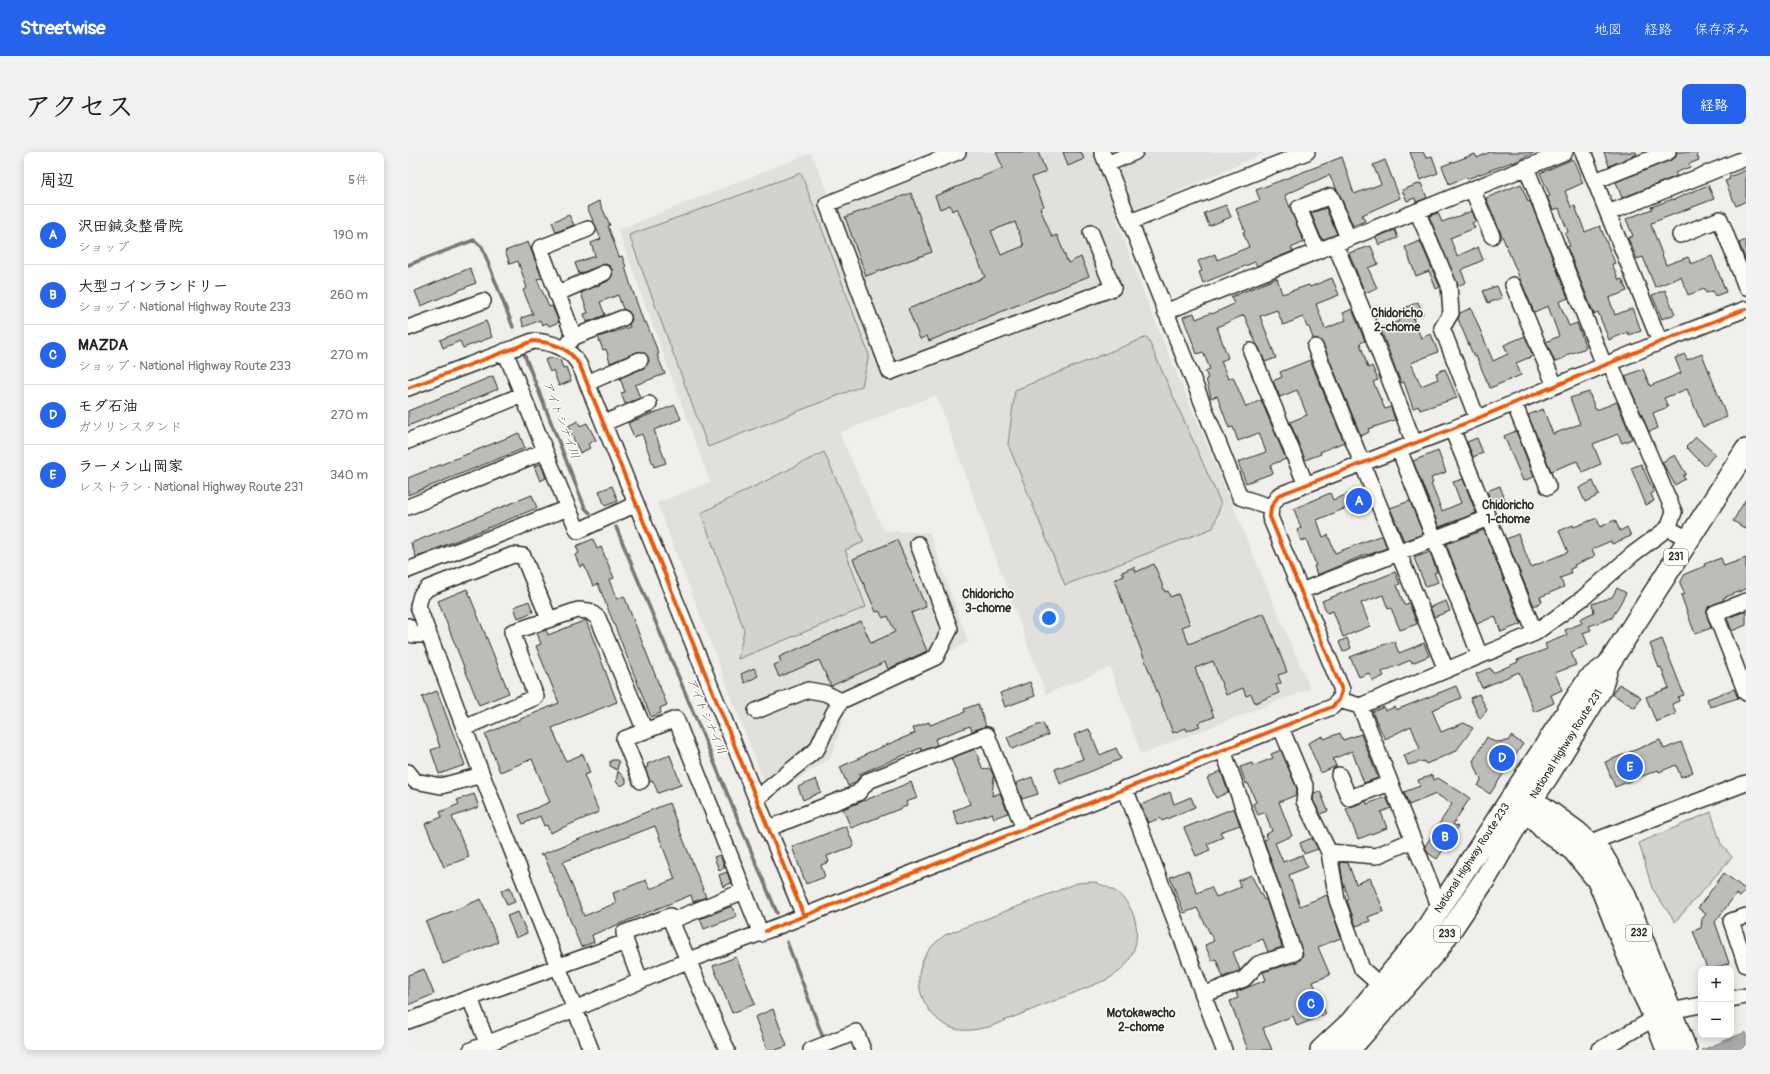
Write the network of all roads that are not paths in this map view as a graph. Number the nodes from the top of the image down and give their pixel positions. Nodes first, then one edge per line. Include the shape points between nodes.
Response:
1 (958, 152) edge
2 (1133, 152) edge
3 (1307, 152) edge
4 (1564, 152) edge
5 (1584, 152) edge
6 (1668, 152) edge
7 (1104, 158) edge
8 (1746, 158) edge
9 (1526, 167) junction
10 (1595, 182) junction
11 (1472, 189) junction
12 (1417, 211) junction
13 (1608, 213) junction
14 (1130, 222) junction
15 (588, 229) dead end
16 (1091, 233) dead end
17 (1680, 235) dead end
18 (1492, 236) dead end
19 (1342, 241) junction
20 (1317, 251) junction
21 (604, 273) dead end
22 (1514, 285) dead end
23 (1746, 287) edge
24 (556, 294) junction
25 (482, 301) dead end
26 (1746, 309) edge
27 (1165, 312) junction
28 (623, 318) dead end
29 (408, 328) edge
30 (574, 337) junction
31 (1660, 342) junction
32 (1315, 347) dead end
33 (564, 349) junction
34 (505, 351) junction
35 (1251, 351) dead end
36 (640, 360) dead end
37 (1607, 364) junction
38 (587, 383) junction
39 (1555, 386) junction
40 (408, 388) edge
41 (522, 394) junction
42 (1514, 403) junction
43 (649, 404) dead end
44 (1477, 418) junction
45 (604, 423) junction
46 (1452, 429) junction
47 (408, 441) edge
48 (1414, 443) junction
49 (1398, 449) junction
50 (545, 451) junction
51 (1743, 460) edge
52 (1362, 463) junction
53 (1306, 485) junction
54 (1548, 487) dead end
55 (636, 504) junction
56 (408, 507) edge
57 (1271, 507) junction
58 (568, 508) junction
59 (1488, 518) junction
60 (1668, 528) junction
61 (1688, 538) junction
62 (1434, 539) junction
63 (918, 544) dead end
64 (1399, 553) junction
65 (408, 570) edge
66 (1301, 591) junction
67 (1746, 601) edge
68 (550, 619) junction
69 (408, 626) edge
70 (1535, 634) junction
71 (429, 635) junction
72 (1480, 656) junction
73 (1446, 670) junction
74 (1743, 676) edge
75 (1746, 693) edge
76 (1339, 700) junction
77 (841, 701) junction
78 (1360, 706) junction
79 (756, 711) dead end
80 (464, 728) junction
81 (1281, 728) junction
82 (644, 731) junction
83 (1223, 750) junction
84 (1541, 769) junction
85 (408, 772) edge
86 (1339, 775) dead end
87 (482, 776) junction
88 (641, 781) dead end
89 (1390, 783) junction
90 (1746, 783) edge
91 (1125, 788) junction
92 (757, 798) junction
93 (1521, 799) junction
94 (1549, 821) junction
95 (769, 828) junction
96 (1024, 829) junction
97 (1515, 829) junction
98 (1413, 840) junction
99 (1581, 846) junction
100 (1329, 852) junction
101 (744, 891) junction
102 (1440, 908) junction
103 (804, 916) junction
104 (1746, 916) edge
105 (671, 921) junction
106 (763, 932) junction
107 (626, 942) junction
108 (689, 960) junction
109 (1746, 964) edge
110 (558, 967) junction
111 (640, 980) junction
112 (1381, 986) junction
113 (1203, 995) junction
114 (1746, 996) edge
115 (470, 998) junction
116 (1734, 998) edge
117 (1698, 1007) edge
118 (576, 1009) junction
119 (408, 1021) edge
120 (1666, 1029) edge
121 (487, 1043) junction
122 (471, 1050) edge
123 (591, 1050) edge
124 (727, 1050) edge
125 (812, 1050) edge
126 (863, 1050) edge
127 (1224, 1050) edge
128 (1321, 1050) edge
129 (1349, 1050) edge
130 (1599, 1050) edge
131 (1686, 1050) edge

1 - 16 street via 827,204 890,372 1113,288
2 - 7 street
3 - 14 street
4 - 9 street
5 - 10 street
6 - 10 street
7 - 14 street
8 - 13 street
9 - 11 street
9 - 37 street
10 - 13 street
11 - 12 street
11 - 18 street
12 - 19 street
12 - 44 street via 1449,285 1452,313 1442,328
13 - 31 street
14 - 27 street
15 - 24 street via 540,248
17 - 23 street via 1720,219
19 - 20 street
19 - 20 street via 1331,196 1300,208
19 - 48 street via 1367,321
20 - 27 street
21 - 24 street
22 - 39 street
24 - 30 street
25 - 29 street
26 - 31 street
27 - 57 street via 1240,497
28 - 30 street
30 - 33 street
31 - 37 street
32 - 52 street
33 - 34 street via 549,342 533,341
33 - 38 street via 576,359
34 - 40 street
34 - 41 street
35 - 53 street
36 - 38 street
37 - 39 street
37 - 60 street via 1674,512
38 - 45 street
39 - 42 street
41 - 47 street
41 - 50 street
42 - 44 street
42 - 54 street
43 - 45 street
44 - 46 street
45 - 55 street
46 - 48 street
46 - 59 street
48 - 49 street
49 - 52 street
49 - 62 street
50 - 56 street
50 - 58 street
51 - 61 highway, National Highway Route 231 / 231
52 - 53 street
52 - 64 street
53 - 57 street via 1279,495
55 - 58 street via 578,531
55 - 92 street
57 - 66 street via 1270,517
58 - 65 street
59 - 62 street
59 - 70 street
60 - 61 street
60 - 70 street
61 - 84 highway, National Highway Route 231 / 231 via 1608,665 1601,689
62 - 64 street
62 - 72 street
63 - 77 street via 950,629 936,657
64 - 66 street
64 - 73 street
66 - 76 street via 1342,690
67 - 74 street via 1714,613
68 - 71 street via 523,556 513,555 428,588 420,595 418,606
68 - 80 street via 512,632 536,697
68 - 82 street via 578,610 589,611 598,618
69 - 71 street via 413,635
70 - 72 street
71 - 80 street
72 - 73 street
73 - 78 street
74 - 75 street
76 - 78 street
76 - 81 street via 1332,707
77 - 79 street via 825,693 808,690
77 - 92 street via 817,749
78 - 89 street
80 - 87 street
81 - 83 street
81 - 100 street via 1306,788 1304,801
82 - 88 street via 624,739
82 - 101 street via 676,719
83 - 91 street
83 - 113 street via 1294,953 1258,964 1244,979
84 - 93 highway, National Highway Route 231 / 231
84 - 94 highway, 232
85 - 87 street via 415,781 441,786
86 - 89 street via 1349,798
87 - 110 street
89 - 98 street
90 - 99 street
91 - 96 street
91 - 113 street
92 - 95 street
93 - 94 highway, 232 via 1536,820
93 - 97 highway, National Highway Route 233 / 233
93 - 102 highway, National Highway Route 233 / 233 via 1502,814
94 - 97 highway
94 - 99 highway, 232
95 - 96 street via 858,793 868,781 987,735
95 - 103 street
96 - 103 street
97 - 129 highway, National Highway Route 233 / 233 via 1487,876 1438,948
98 - 100 street via 1376,856
98 - 102 street
99 - 120 highway, 232 via 1602,855 1624,893
100 - 112 street via 1337,900 1362,968
101 - 105 street
101 - 106 street
102 - 112 highway, National Highway Route 233 / 233
103 - 106 street
104 - 109 street via 1731,921
105 - 107 street via 670,916 624,933
105 - 108 street
106 - 108 street
107 - 110 street
107 - 111 street
108 - 111 street
108 - 124 street
110 - 115 street
110 - 118 street
111 - 118 street
112 - 128 highway, National Highway Route 233 / 233 via 1351,1022
113 - 127 street
114 - 116 street
115 - 119 street
115 - 121 street
117 - 120 street
118 - 121 street
118 - 123 street
120 - 130 street
120 - 131 highway, 232
121 - 122 street
125 - 126 street via 856,1032

